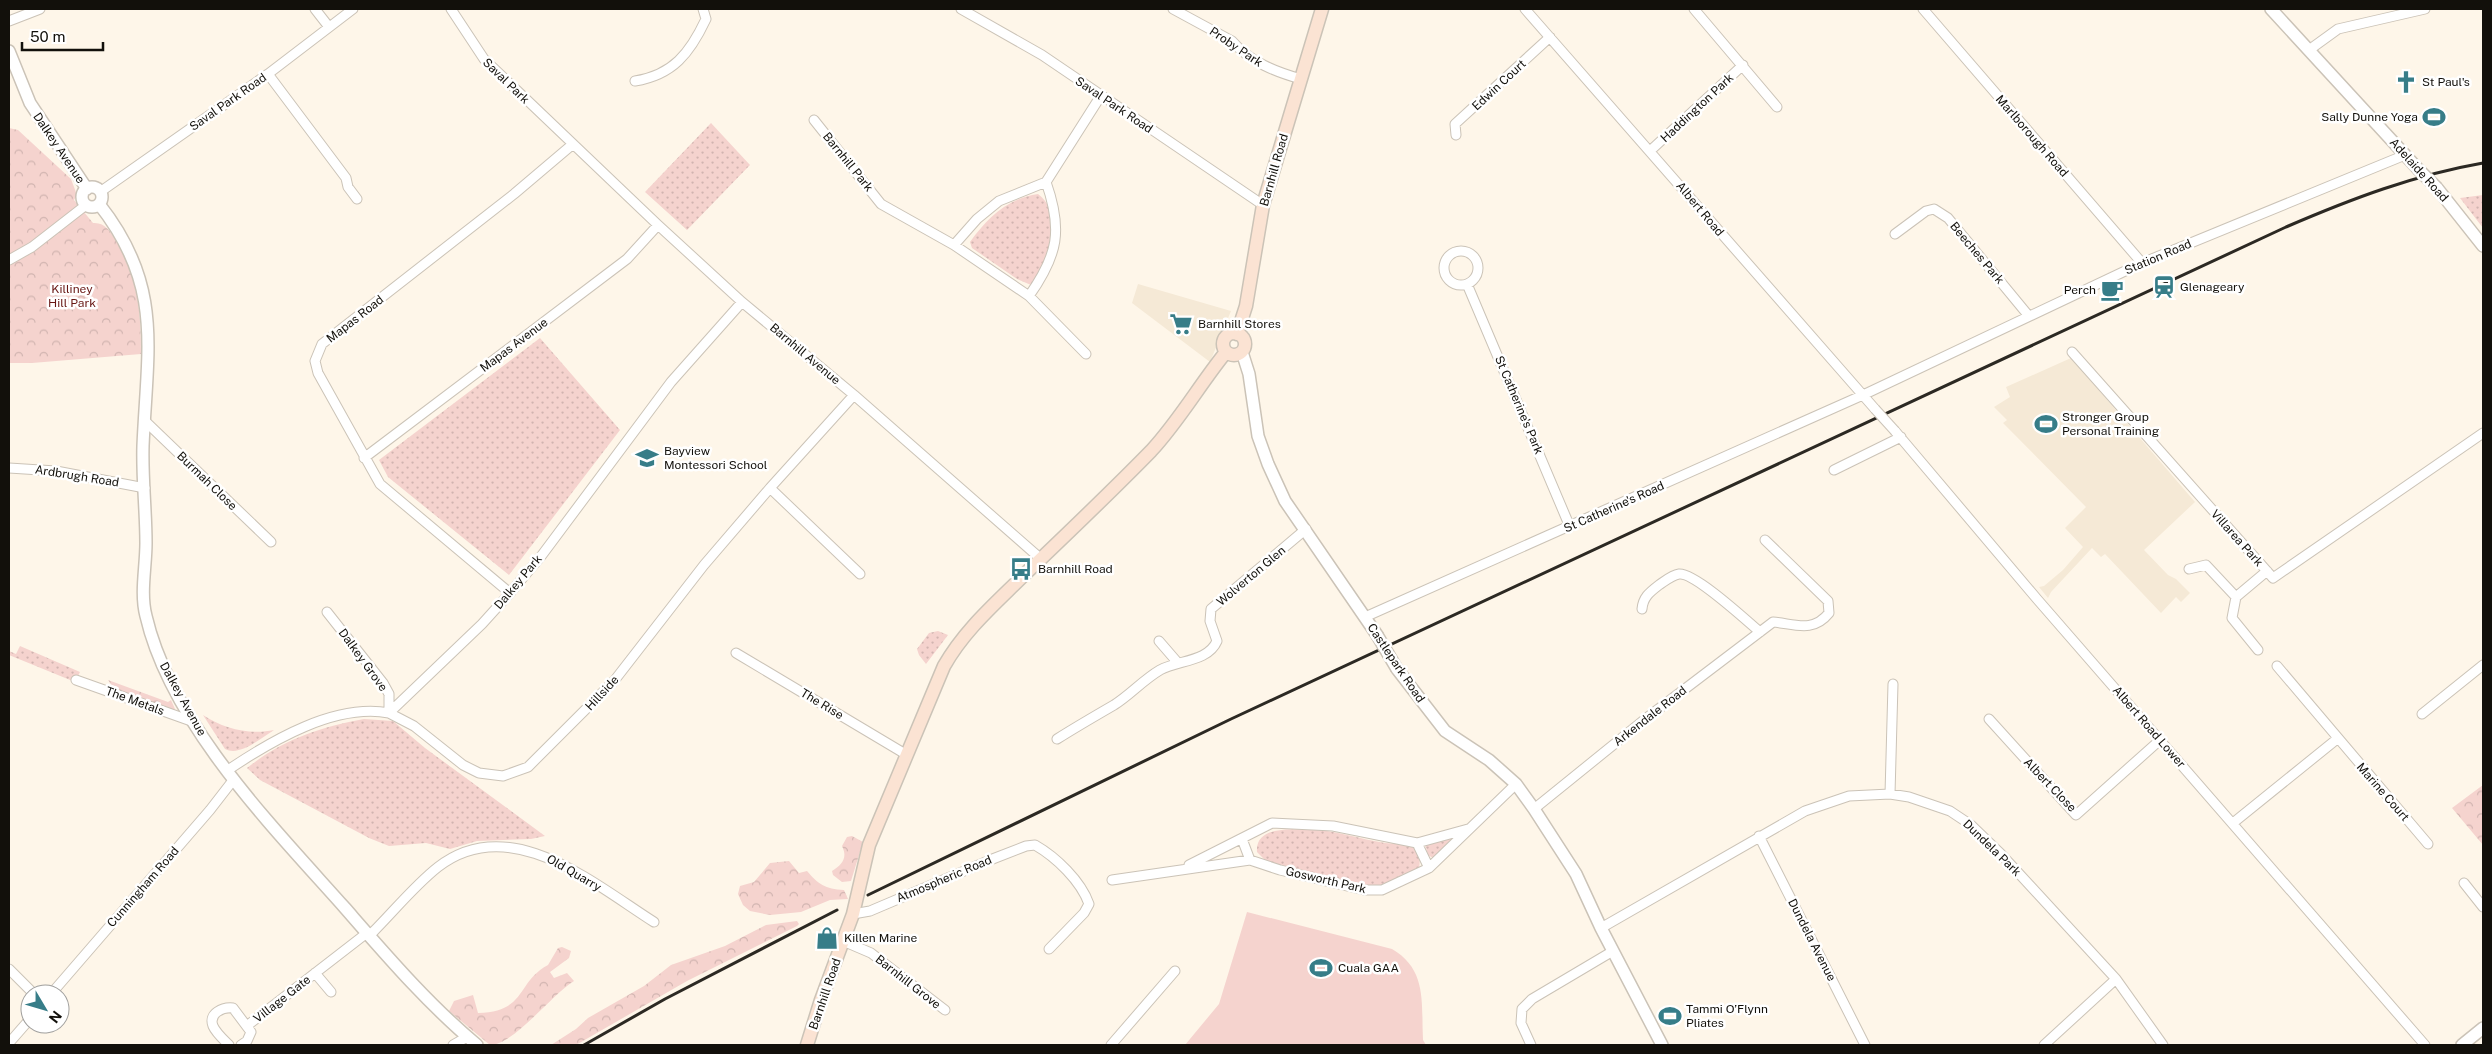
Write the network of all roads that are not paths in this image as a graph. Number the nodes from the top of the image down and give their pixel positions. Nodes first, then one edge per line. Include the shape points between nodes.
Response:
1 (40, 9) edge
2 (315, 9) edge
3 (353, 9) edge
4 (451, 9) edge
5 (703, 9) edge
6 (961, 9) edge
7 (1174, 9) edge
8 (1322, 9) edge
9 (1526, 9) edge
10 (1694, 9) edge
11 (1923, 9) edge
12 (2271, 9) edge
13 (2425, 9) edge
14 (9, 20) edge
15 (329, 27) junction
16 (1550, 37) junction
17 (2308, 50) junction
18 (9, 51) edge
19 (1743, 65) junction
20 (268, 74) junction
21 (1301, 79) junction
22 (635, 81) dead end
23 (1100, 97) junction
24 (1777, 107) dead end
25 (814, 120) dead end
26 (1456, 135) dead end
27 (572, 144) junction
28 (1650, 150) junction
29 (2405, 155) junction
30 (1046, 182) junction
31 (86, 189) junction
32 (100, 192) junction
33 (357, 199) dead end
34 (99, 204) junction
35 (86, 205) junction
36 (1263, 205) junction
37 (658, 226) junction
38 (1894, 234) dead end
39 (954, 245) junction
40 (2483, 246) edge
41 (9, 260) edge
42 (2142, 263) junction
43 (1467, 284) dead end
44 (1029, 296) junction
45 (742, 302) junction
46 (2028, 315) junction
47 (1237, 334) junction
48 (1226, 352) junction
49 (1242, 352) junction
50 (2072, 352) dead end
51 (1086, 354) dead end
52 (854, 395) junction
53 (1862, 395) junction
54 (1875, 408) joint
55 (144, 420) junction
56 (2483, 433) edge
57 (1898, 434) junction
58 (364, 458) junction
59 (9, 468) edge
60 (1834, 470) dead end
61 (145, 488) junction
62 (770, 488) junction
63 (1570, 527) junction
64 (1306, 529) junction
65 (1765, 540) dead end
66 (271, 542) dead end
67 (1041, 559) junction
68 (2189, 569) dead end
69 (2267, 571) junction
70 (860, 574) dead end
71 (510, 593) junction
72 (2236, 597) junction
73 (1642, 609) dead end
74 (327, 612) dead end
75 (1365, 617) junction
76 (1764, 629) junction
77 (1159, 641) dead end
78 (2258, 650) dead end
79 (736, 653) dead end
80 (1178, 664) junction
81 (2483, 665) edge
82 (2277, 666) dead end
83 (76, 680) dead end
84 (1893, 684) dead end
85 (389, 713) junction
86 (2422, 714) dead end
87 (1989, 719) dead end
88 (194, 722) junction
89 (1057, 739) dead end
90 (2338, 739) junction
91 (2160, 740) junction
92 (907, 755) junction
93 (231, 774) junction
94 (1516, 784) junction
95 (1890, 794) junction
96 (1534, 809) junction
97 (2232, 823) junction
98 (1471, 829) junction
99 (1758, 836) junction
100 (1242, 838) junction
101 (1416, 842) junction
102 (2428, 844) dead end
103 (1250, 860) junction
104 (1182, 868) junction
105 (1429, 868) junction
106 (1112, 880) dead end
107 (2464, 883) dead end
108 (2483, 907) edge
109 (853, 914) junction
110 (654, 922) dead end
111 (1601, 928) junction
112 (368, 934) junction
113 (843, 941) junction
114 (1049, 949) dead end
115 (1613, 951) junction
116 (9, 969) edge
117 (1175, 971) dead end
118 (316, 972) junction
119 (2116, 979) junction
120 (24, 984) edge
121 (60, 984) edge
122 (330, 992) dead end
123 (945, 1010) dead end
124 (248, 1025) junction
125 (2483, 1028) edge
126 (20, 1030) edge
127 (467, 1037) junction
128 (9, 1043) edge
129 (229, 1045) edge
130 (241, 1045) edge
131 (453, 1045) edge
132 (477, 1045) edge
133 (807, 1045) edge
134 (1111, 1045) edge
135 (1531, 1045) edge
136 (1662, 1045) edge
137 (1865, 1045) edge
138 (2044, 1045) edge
139 (2164, 1045) edge
140 (2424, 1045) edge
141 (2462, 1045) edge

1 - 14 street
2 - 15 street
3 - 15 street, Saval Park Road
4 - 27 street, Saval Park via 484,60
5 - 22 street via 706,19 700,32 670,70
6 - 23 street, Saval Park Road via 1042,55
7 - 21 street, Proby Park via 1232,41 1273,72
8 - 21 main road, Barnhill Road
9 - 16 street, Albert Road
10 - 19 street, Haddington Park
11 - 42 street, Marlborough Road
12 - 17 street, Adelaide Road
13 - 17 street via 2338,29
15 - 20 street, Saval Park Road
16 - 26 street, Edwin Court via 1456,124
16 - 28 street, Albert Road
17 - 29 street, Adelaide Road
18 - 31 street, Dalkey Avenue via 30,103
19 - 24 street, Haddington Park
19 - 28 street, Haddington Park
20 - 32 street, Saval Park Road
20 - 33 street via 346,178
21 - 36 main road, Barnhill Road
23 - 30 street
23 - 36 street, Saval Park Road
25 - 39 street, Barnhill Park via 881,204
27 - 37 street, Barnhill Avenue
27 - 58 street, Mapas Road via 514,194 322,344 315,361 318,372
28 - 53 street, Albert Road
29 - 40 street, Adelaide Road, bridge via 2437,188
29 - 42 street, Station Road
30 - 39 street via 999,201 977,219
30 - 44 street via 1056,223 1054,247 1050,264
31 - 32 street via 94,188
31 - 35 street via 82,196
32 - 34 street
34 - 35 street via 93,207
34 - 55 street, Dalkey Avenue via 127,245 144,292 149,342
35 - 41 street via 32,247
36 - 47 main road, Barnhill Road via 1246,306
37 - 45 street, Barnhill Avenue
37 - 58 street, Mapas Avenue via 626,259
38 - 46 street, Beeches Park via 1926,211 1934,209 1948,218
39 - 44 street
42 - 46 street, Station Road
43 - 63 street, St Catherine's Park
44 - 51 street
45 - 52 street, Barnhill Avenue
45 - 71 street, Dalkey Park via 671,382
46 - 53 street, Station Road
47 - 48 main road, Barnhill Road via 1225,338 1223,346
47 - 49 main road via 1244,341
48 - 49 main road via 1235,356
48 - 67 main road, Barnhill Road via 1172,428
49 - 64 street, Castlepark Road via 1249,374 1258,436 1268,464 1286,501
50 - 69 street, Villarea Park
52 - 62 street, Hillside
52 - 67 street, Barnhill Avenue
53 - 54 street, Albert Road
53 - 63 street, St Catherine's Road
54 - 57 street, Albert Road Lower, bridge
55 - 61 street, Dalkey Avenue
55 - 66 street, Burmah Close
56 - 69 street, Villarea Park via 2273,578
57 - 60 street
57 - 91 street, Albert Road Lower
58 - 71 street, Mapas Road via 380,484
59 - 61 street, Ardbrugh Road via 56,472
61 - 88 street, Dalkey Avenue via 145,613 167,675
62 - 70 street
62 - 85 street, Hillside via 704,565 614,681 528,767 497,776 473,771 414,726
63 - 75 street, St Catherine's Road
64 - 75 street, Castlepark Road
64 - 80 street, Wolverton Glen via 1212,609 1210,621 1217,641 1214,647
65 - 76 street via 1828,601 1829,613 1813,626 1773,622
67 - 92 main road, Barnhill Road via 979,619 954,649
68 - 72 street via 2206,565
69 - 72 street
71 - 85 street, Dalkey Park
72 - 78 street via 2232,618
73 - 76 street via 1646,596 1680,573 1705,586
74 - 85 street, Dalkey Grove via 383,683 388,694
75 - 94 street, Castlepark Road, bridge via 1397,669 1446,731 1489,760
76 - 96 street, Arkendale Road
77 - 80 street
79 - 92 street, The Rise
80 - 89 street, Wolverton Glen via 1160,670 1114,705
81 - 86 street
82 - 90 street, Marine Court
83 - 88 street, The Metals
84 - 95 street
85 - 93 street via 345,715 294,731 257,751
87 - 91 street, Albert Close via 2076,815
88 - 93 street, Dalkey Avenue
90 - 97 street
90 - 102 street, Marine Court
91 - 97 street, Albert Road Lower
92 - 109 main road, Barnhill Road via 869,845
93 - 112 street, Dalkey Avenue
93 - 121 street, Cunningham Road via 210,810
94 - 96 street, Castlepark Road
94 - 98 street, Gosworth Park
95 - 99 street, Dundela Park via 1849,796 1827,802
95 - 119 street, Dundela Park via 1926,801 1972,825 2014,866
96 - 111 street, Castlepark Road via 1576,874
97 - 140 street, Albert Road Lower
98 - 101 street, Gosworth Park
98 - 105 street, Gosworth Park
99 - 111 street, Dundela Park
99 - 137 street, Dundela Avenue
100 - 101 street, Gosworth Park via 1272,823 1333,826
100 - 103 street
100 - 104 street, Gosworth Park
101 - 105 street
103 - 104 street, Gosworth Park
103 - 105 street, Gosworth Park via 1364,890 1382,890
104 - 106 street, Gosworth Park
107 - 108 street
109 - 113 main road, Barnhill Road
109 - 114 street, Atmospheric Road via 870,911 990,860 1035,845 1075,880 1089,904
110 - 112 street, Old Quarry via 563,865 536,852 509,847 479,848 438,866
111 - 115 street, Castlepark Road
112 - 118 street, Village Gate
112 - 127 street, Dalkey Avenue via 432,1006
113 - 123 street, Barnhill Grove via 871,953
113 - 133 main road, Barnhill Road
115 - 135 street via 1532,999 1522,1009 1521,1023
115 - 136 street, Castlepark Road
116 - 120 street
117 - 134 street
118 - 122 street, Village Gate
118 - 124 street, Village Gate
119 - 138 street
119 - 139 street, Dundela Park
124 - 129 street, Village Gate via 234,1008 226,1007 216,1012 212,1020 214,1028
124 - 130 street, Village Gate via 251,1032
125 - 141 street
126 - 128 street
127 - 131 street
127 - 132 street, Dalkey Avenue

